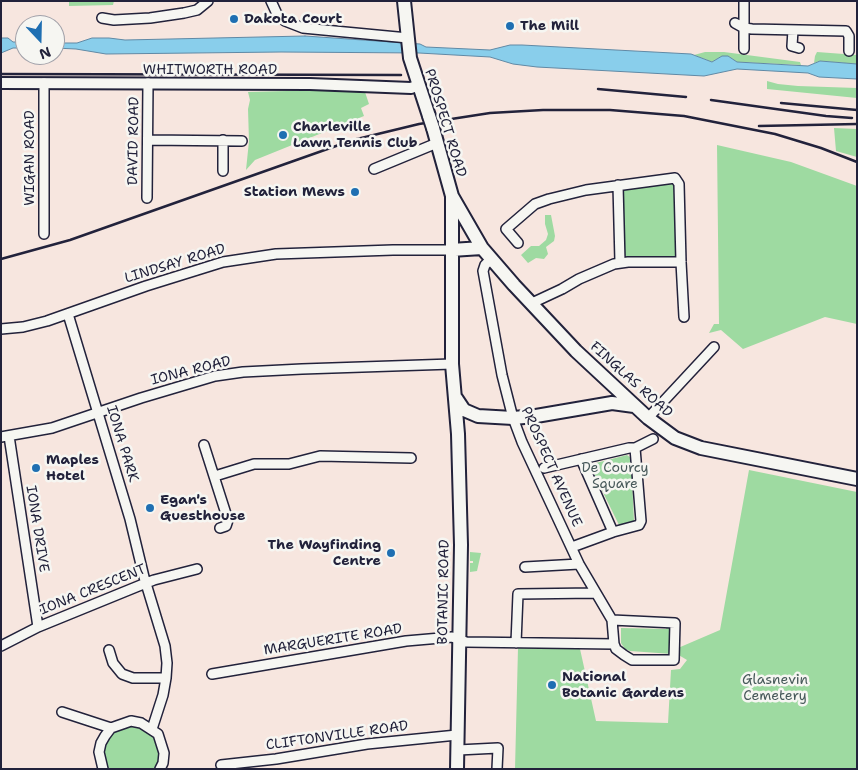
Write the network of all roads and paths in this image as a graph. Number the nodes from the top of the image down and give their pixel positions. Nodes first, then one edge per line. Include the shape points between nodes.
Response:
1 (208, 1) edge
2 (271, 1) edge
3 (404, 1) edge
4 (744, 1) edge
5 (102, 18) dead end
6 (735, 23) dead end
7 (744, 28) junction
8 (792, 30) junction
9 (408, 38) junction
10 (798, 48) dead end
11 (744, 49) dead end
12 (849, 51) dead end
13 (1, 83) edge
14 (44, 83) junction
15 (148, 83) junction
16 (418, 85) junction
17 (148, 140) junction
18 (223, 140) junction
19 (242, 140) dead end
20 (436, 143) junction
21 (374, 169) dead end
22 (223, 171) dead end
23 (618, 185) junction
24 (452, 196) junction
25 (147, 198) dead end
26 (44, 234) dead end
27 (518, 243) dead end
28 (482, 248) junction
29 (451, 250) junction
30 (491, 259) junction
31 (620, 262) junction
32 (681, 262) junction
33 (532, 303) junction
34 (68, 314) junction
35 (684, 317) dead end
36 (1, 329) edge
37 (714, 346) dead end
38 (452, 364) junction
39 (607, 378) junction
40 (454, 393) junction
41 (594, 406) junction
42 (634, 406) junction
43 (98, 412) junction
44 (478, 416) junction
45 (513, 418) junction
46 (648, 418) junction
47 (458, 434) junction
48 (5, 436) edge
49 (653, 439) dead end
50 (204, 445) dead end
51 (635, 448) junction
52 (410, 458) dead end
53 (581, 460) junction
54 (544, 468) dead end
55 (215, 476) junction
56 (857, 479) edge
57 (220, 528) dead end
58 (613, 532) junction
59 (572, 548) junction
60 (579, 564) junction
61 (525, 567) dead end
62 (197, 569) dead end
63 (147, 583) junction
64 (595, 594) junction
65 (612, 620) junction
66 (38, 627) junction
67 (458, 639) junction
68 (516, 643) junction
69 (614, 644) junction
70 (1, 646) edge
71 (109, 650) dead end
72 (212, 674) dead end
73 (166, 678) junction
74 (62, 712) dead end
75 (112, 728) junction
76 (152, 729) junction
77 (457, 735) junction
78 (458, 750) junction
79 (221, 765) dead end
80 (103, 769) edge
81 (160, 769) edge
82 (457, 769) edge
83 (498, 769) edge

1 - 5 street via 197,10 184,13 150,18
2 - 9 street via 277,14 285,21 303,28
3 - 9 main road, PROSPECT ROAD
4 - 7 street
6 - 7 street
7 - 8 street
7 - 11 street
8 - 10 street via 792,46
8 - 12 street via 846,31
9 - 16 main road, PROSPECT ROAD
13 - 14 street, WHITWORTH ROAD
14 - 15 street, WHITWORTH ROAD
14 - 26 street, WIGAN ROAD
15 - 16 street, WHITWORTH ROAD via 411,88
15 - 17 street, DAVID ROAD
16 - 20 main road, PROSPECT ROAD
17 - 18 street
17 - 25 street, DAVID ROAD
18 - 19 street
18 - 22 street
20 - 21 street
20 - 24 main road, PROSPECT ROAD
23 - 27 street via 535,204 506,229
23 - 31 street
23 - 32 street via 677,179
24 - 28 main road, PROSPECT ROAD
24 - 29 main road, PROSPECT ROAD
28 - 29 main road
28 - 30 main road, FINGLAS ROAD
29 - 34 street, LINDSAY ROAD via 276,254 223,262
29 - 38 main road, BOTANIC ROAD
30 - 33 main road, FINGLAS ROAD
30 - 45 street, PROSPECT AVENUE via 483,271
31 - 32 street
31 - 33 street
32 - 35 street
33 - 39 main road, FINGLAS ROAD via 576,351
34 - 36 street, LINDSAY ROAD via 23,327
34 - 43 street, IONA PARK
37 - 46 street
38 - 40 main road, BOTANIC ROAD
38 - 43 street, IONA ROAD via 302,369 215,376
39 - 41 main road via 606,392
39 - 42 main road, FINGLAS ROAD
40 - 44 main road via 464,410
40 - 47 main road, BOTANIC ROAD
41 - 42 main road via 612,403
41 - 45 main road
42 - 46 main road, FINGLAS ROAD
43 - 48 street, IONA ROAD via 52,428
43 - 63 street, IONA PARK
44 - 45 main road
44 - 47 main road via 464,423
45 - 59 street, PROSPECT AVENUE
46 - 56 main road, FINGLAS ROAD via 675,438 700,448
47 - 67 main road, BOTANIC ROAD via 461,566
48 - 66 street, IONA DRIVE
49 - 51 street
50 - 55 street
51 - 53 street
51 - 58 street via 641,521 639,525
52 - 55 street via 320,456 280,468 254,464
53 - 54 street
53 - 58 street
55 - 57 street via 228,520 226,526
58 - 59 street
59 - 60 street, PROSPECT AVENUE
60 - 61 street
60 - 64 street, PROSPECT AVENUE
62 - 63 street, IONA CRESCENT
63 - 66 street, IONA CRESCENT
63 - 73 street, IONA PARK via 165,646
64 - 65 street, PROSPECT AVENUE
64 - 68 street via 518,594
65 - 69 street
65 - 69 street via 675,622 674,660 632,660
66 - 70 street, IONA CRESCENT
67 - 68 street, MARGUERITE ROAD
67 - 72 street, MARGUERITE ROAD via 406,642
67 - 77 main road, BOTANIC ROAD
68 - 69 street, MARGUERITE ROAD
71 - 73 street via 113,663 122,674 133,678
73 - 76 street, IONA PARK
74 - 75 street
75 - 76 street via 131,721 141,722
75 - 80 street via 101,743 99,752
76 - 81 street via 158,734 164,753
77 - 78 main road, BOTANIC ROAD
77 - 79 street, CLIFTONVILLE ROAD
78 - 82 main road, BOTANIC ROAD
78 - 83 street via 498,748

